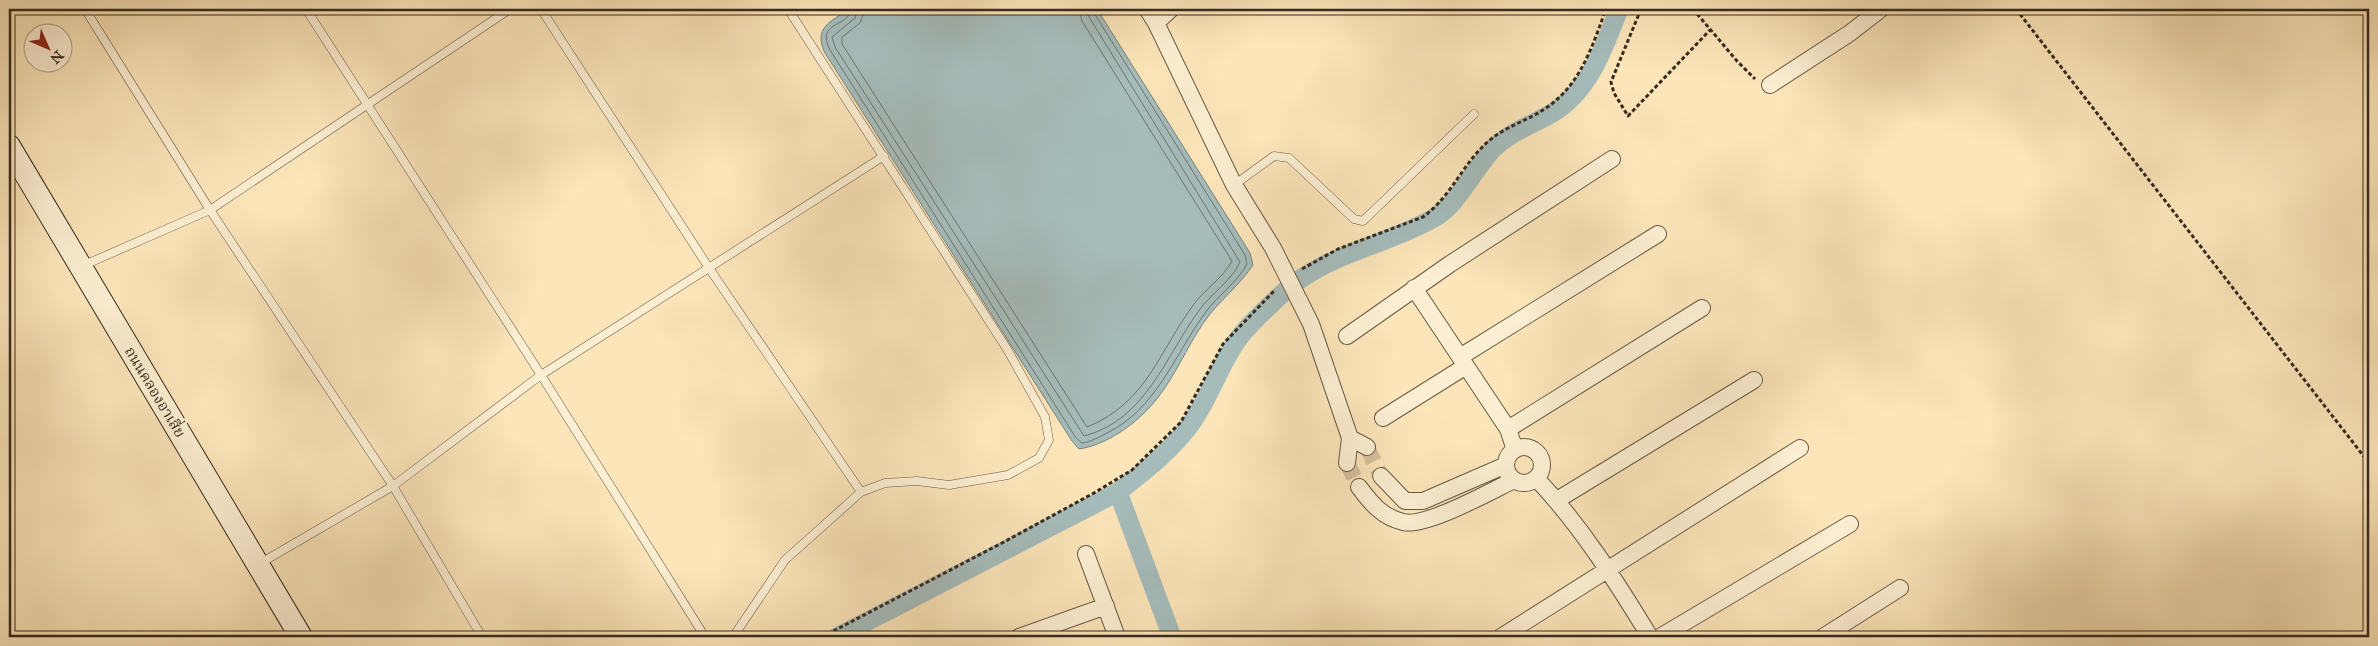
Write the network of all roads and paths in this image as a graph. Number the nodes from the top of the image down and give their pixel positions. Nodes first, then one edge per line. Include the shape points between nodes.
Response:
1 (84, 9) edge
2 (306, 9) edge
3 (510, 9) edge
4 (542, 9) edge
5 (788, 9) edge
6 (1146, 9) edge
7 (1171, 9) edge
8 (1606, 9) edge
9 (1641, 9) edge
10 (1692, 9) edge
11 (1881, 9) edge
12 (2016, 9) edge
13 (1156, 23) junction
14 (1710, 30) junction
15 (1770, 84) joint
16 (369, 104) junction
17 (1474, 114) dead end
18 (9, 146) edge
19 (884, 156) junction
20 (1612, 159) dead end
21 (1234, 185) junction
22 (210, 210) junction
23 (1658, 234) dead end
24 (80, 266) junction
25 (709, 268) junction
26 (1299, 271) dead end
27 (1280, 285) dead end
28 (1414, 288) junction
29 (1702, 308) dead end
30 (1346, 336) dead end
31 (1463, 362) junction
32 (541, 375) junction
33 (1754, 380) dead end
34 (1382, 418) dead end
35 (1508, 429) junction
36 (1350, 438) junction
37 (1366, 446) tunnel mouth
38 (1800, 448) dead end
39 (1515, 450) junction
40 (1346, 463) tunnel mouth
41 (2369, 463) edge
42 (1506, 465) junction
43 (1381, 476) tunnel mouth
44 (1536, 478) junction
45 (1514, 480) junction
46 (393, 486) junction
47 (1358, 487) tunnel mouth
48 (861, 492) junction
49 (1557, 500) junction
50 (1850, 524) dead end
51 (1086, 554) dead end
52 (257, 565) junction
53 (1609, 570) junction
54 (1900, 588) dead end
55 (1106, 606) junction
56 (301, 637) edge
57 (482, 637) edge
58 (704, 637) edge
59 (733, 637) edge
60 (822, 637) edge
61 (1019, 637) edge
62 (1117, 637) edge
63 (1501, 637) edge
64 (1650, 637) edge
65 (1660, 637) edge
66 (1823, 637) edge

1 - 22 lane
2 - 16 lane
3 - 16 lane
4 - 25 lane
5 - 19 lane
6 - 13 street
7 - 13 street
8 - 26 path via 1579,75 1568,88 1545,110 1490,139 1434,209 1423,217 1338,249
9 - 14 path via 1611,82 1628,116
10 - 14 path
11 - 15 street via 1842,39
12 - 41 path
13 - 21 street
14 - 15 path via 1754,79
16 - 22 lane
16 - 32 lane
17 - 21 lane via 1363,221 1354,219 1282,155 1274,156
18 - 24 street, ถนนคลองอาเสี่ย
19 - 25 lane
19 - 48 lane via 1007,349 1045,417 1048,440 1039,458 1008,475 948,485 917,481 885,483
20 - 28 street
21 - 36 street via 1273,248 1311,324
22 - 24 lane
22 - 46 lane
23 - 31 street
24 - 52 street, ถนนคลองอาเสี่ย
25 - 32 lane
25 - 48 lane
27 - 60 path via 1223,344 1181,422 1122,478
28 - 30 street
28 - 31 street
29 - 35 street
31 - 34 street
31 - 35 street
32 - 46 lane
32 - 58 lane
33 - 49 street
35 - 39 street
36 - 37 street
36 - 40 street
38 - 53 street
39 - 42 street
39 - 44 street via 1526,448 1536,452 1542,462
42 - 43 street via 1423,501 1404,501
42 - 45 street
44 - 45 street via 1526,483
44 - 49 street
45 - 47 street via 1437,516 1404,523 1377,510
46 - 52 lane
46 - 57 lane
48 - 59 lane via 784,560
49 - 53 street
50 - 65 street
51 - 55 street
52 - 56 street, ถนนคลองอาเสี่ย
53 - 63 street
53 - 64 street
54 - 66 street
55 - 61 street
55 - 62 street

